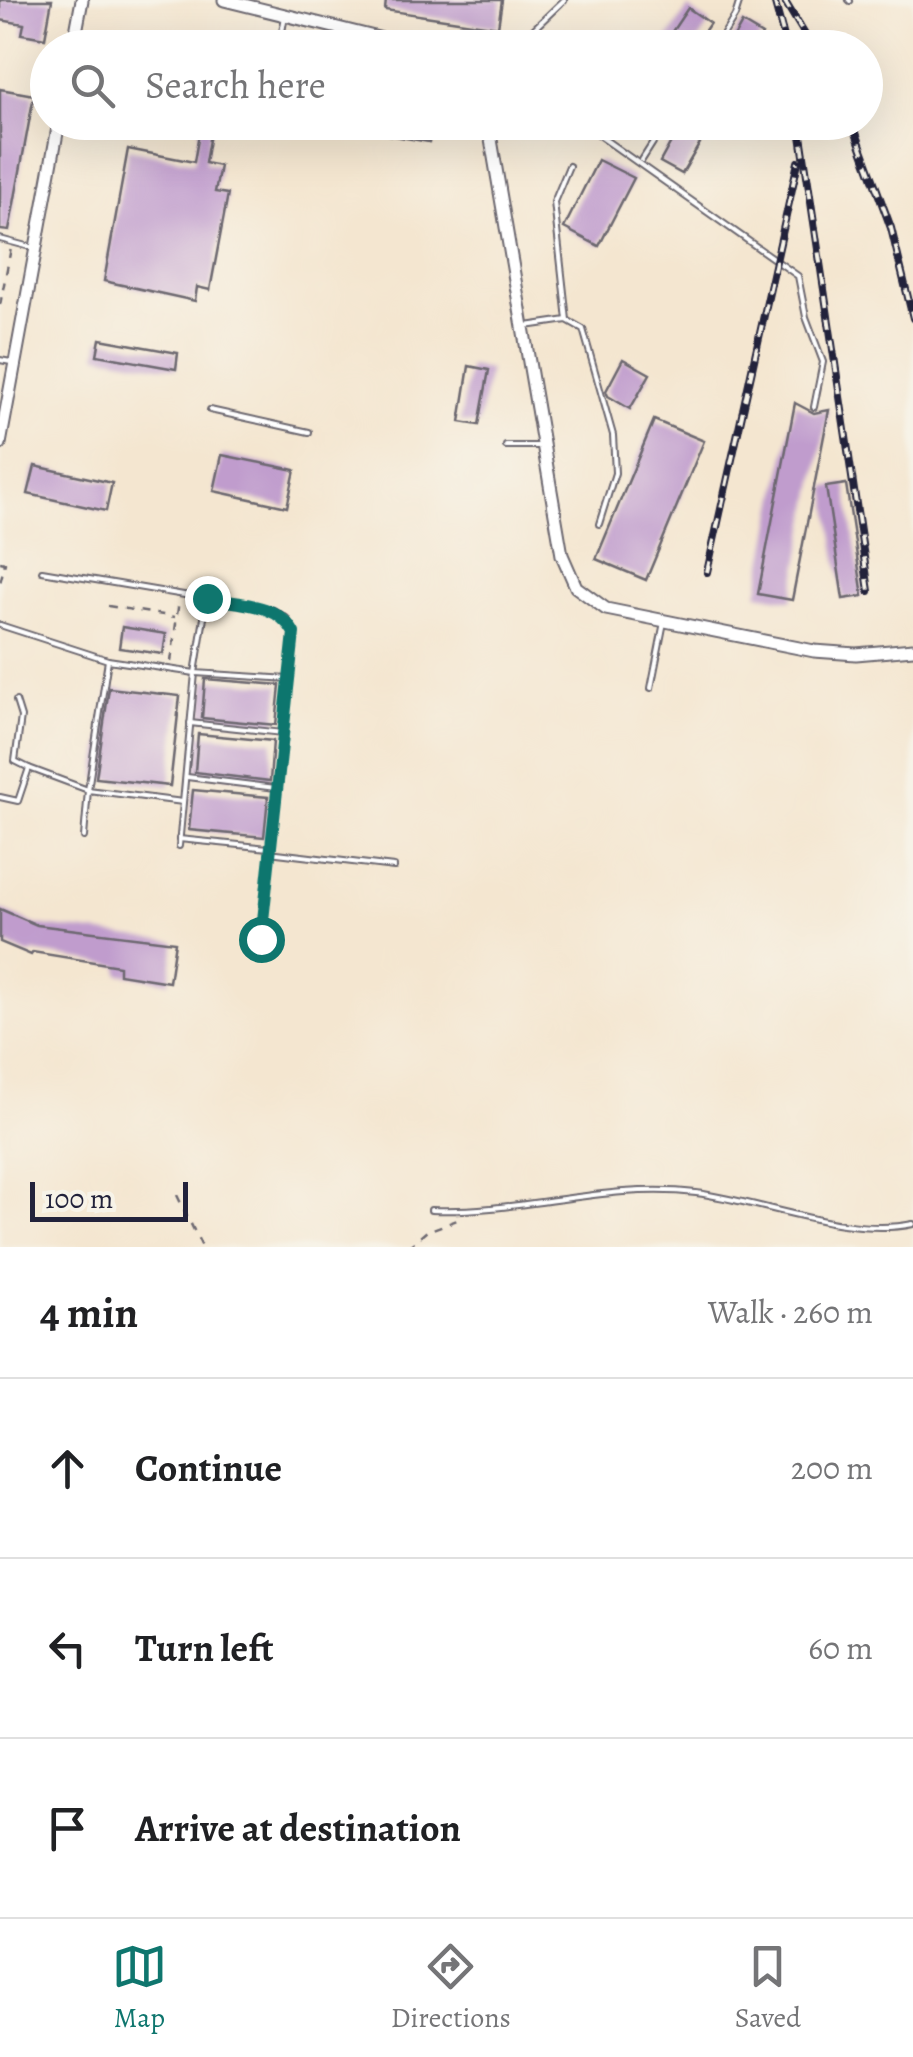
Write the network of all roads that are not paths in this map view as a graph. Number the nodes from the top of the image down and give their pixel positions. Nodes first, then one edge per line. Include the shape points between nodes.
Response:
1 (82, 0) edge
2 (224, 0) edge
3 (564, 0) edge
4 (740, 0) edge
5 (286, 12) junction
6 (76, 30) edge
7 (282, 30) edge
8 (353, 30) edge
9 (533, 30) edge
10 (724, 30) edge
11 (56, 140) edge
12 (491, 140) edge
13 (608, 140) edge
14 (654, 140) edge
15 (641, 161) junction
16 (569, 166) dead end
17 (0, 239) edge
18 (36, 248) junction
19 (568, 320) junction
20 (525, 326) junction
21 (0, 360) edge
22 (16, 364) junction
23 (814, 407) dead end
24 (210, 410) dead end
25 (308, 432) dead end
26 (0, 440) edge
27 (506, 446) dead end
28 (544, 446) junction
29 (599, 524) dead end
30 (42, 571) dead end
31 (207, 598) junction
32 (664, 622) junction
33 (0, 625) edge
34 (913, 649) edge
35 (108, 660) junction
36 (195, 672) junction
37 (289, 679) junction
38 (651, 688) dead end
39 (16, 701) dead end
40 (190, 723) junction
41 (283, 733) junction
42 (29, 768) junction
43 (185, 777) junction
44 (276, 788) junction
45 (88, 790) junction
46 (0, 797) edge
47 (183, 802) junction
48 (84, 838) dead end
49 (269, 850) junction
50 (394, 867) dead end
51 (261, 939) dead end
52 (430, 1210) dead end
53 (913, 1224) edge

1 - 6 street
2 - 5 street
3 - 9 lane
4 - 10 lane
5 - 7 lane
5 - 8 street
11 - 18 street
12 - 20 street
13 - 15 lane
14 - 15 lane
15 - 23 lane via 798,276 823,362
16 - 19 lane via 554,202
17 - 18 lane
18 - 22 street
19 - 20 lane
19 - 29 lane via 582,329 613,436 614,473
20 - 28 street
21 - 22 lane
22 - 26 street
24 - 25 lane
27 - 28 lane
28 - 32 street via 568,576 606,609
30 - 31 lane
31 - 36 lane
31 - 37 lane via 286,618 294,633
32 - 34 street via 836,654
32 - 38 lane
33 - 35 lane
35 - 36 lane
35 - 45 lane
36 - 37 lane
36 - 40 lane
37 - 41 lane
39 - 42 lane via 21,718 15,761
40 - 41 lane
40 - 43 lane
41 - 44 lane
42 - 45 lane
42 - 46 lane via 18,801
43 - 44 lane
43 - 47 lane
44 - 49 lane
45 - 47 lane
45 - 48 lane
47 - 49 lane via 179,842
49 - 50 lane
49 - 51 lane
52 - 53 lane via 477,1212 666,1190 841,1223

